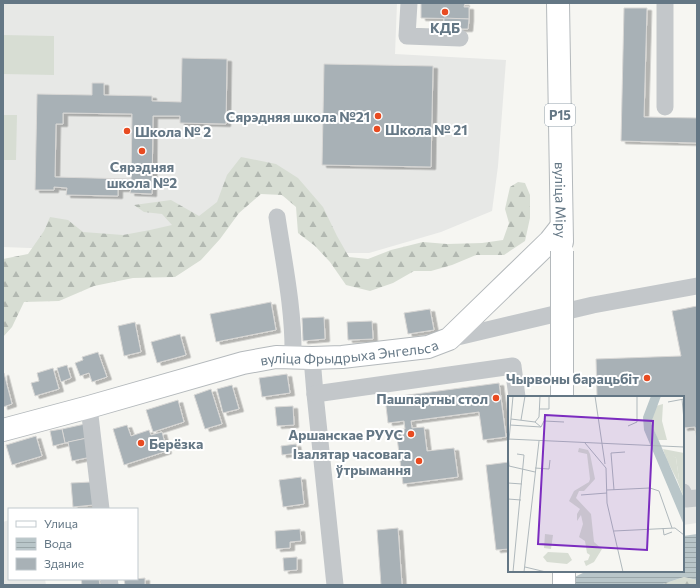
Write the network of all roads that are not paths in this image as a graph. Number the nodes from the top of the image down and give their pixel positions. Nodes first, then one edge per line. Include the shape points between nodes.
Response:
1 (409, 3) edge
2 (558, 3) edge
3 (665, 3) edge
4 (460, 38) dead end
5 (665, 107) dead end
6 (277, 217) dead end
7 (561, 227) junction
8 (697, 286) edge
9 (449, 339) junction
10 (303, 358) junction
11 (315, 394) junction
12 (517, 396) edge
13 (562, 396) edge
14 (89, 407) junction
15 (3, 430) edge
16 (684, 494) edge
17 (697, 498) edge
18 (101, 508) edge
19 (564, 572) edge
20 (335, 585) edge
21 (564, 585) edge

1 - 4 street via 407,36
2 - 7 main road, вуліца Міру / Р15
3 - 5 street
6 - 10 street via 290,294 293,339
7 - 9 main road via 550,241
7 - 13 main road, вуліца Міру / Р15, bridge
8 - 9 street, вуліца Фрыдрыха Энгельса via 592,305
9 - 10 main road, вуліца Фрыдрыха Энгельса via 428,347
10 - 11 street
10 - 14 main road, вуліца Фрыдрыха Энгельса via 276,357 243,363
11 - 12 street via 513,366
11 - 20 street
14 - 15 main road, вуліца Фрыдрыха Энгельса
14 - 18 street
16 - 17 street via 686,499
19 - 21 main road

